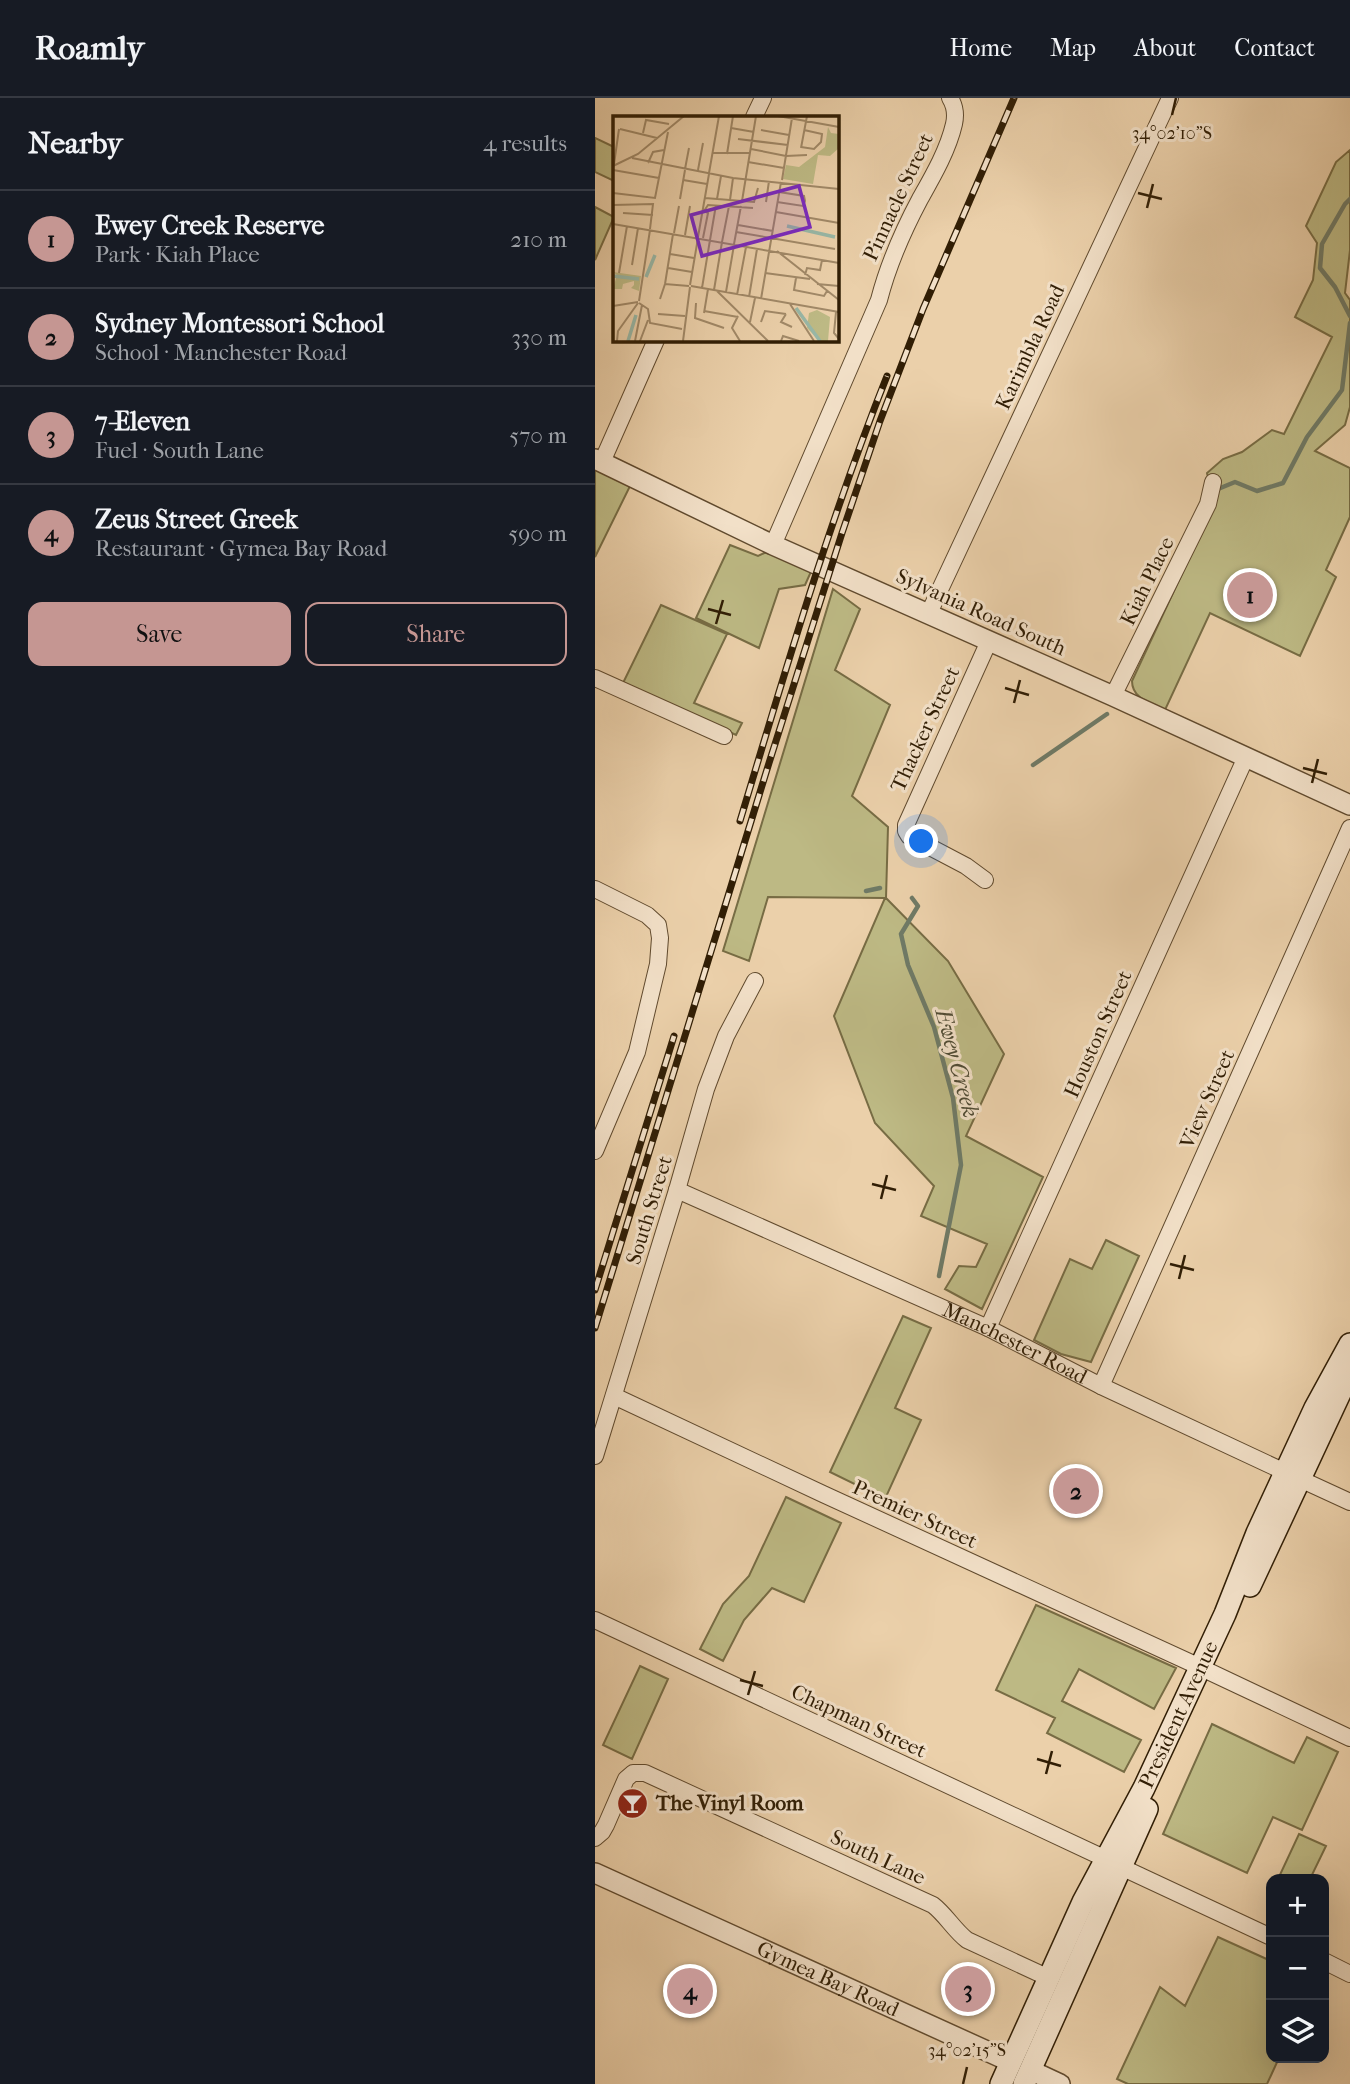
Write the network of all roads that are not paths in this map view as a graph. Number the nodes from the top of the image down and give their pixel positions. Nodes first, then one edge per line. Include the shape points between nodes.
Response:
1 (763, 98) edge
2 (950, 98) edge
3 (1170, 98) edge
4 (754, 116) edge
5 (656, 341) edge
6 (599, 461) edge
7 (1213, 482) dead end
8 (773, 545) junction
9 (929, 613) junction
10 (989, 640) junction
11 (595, 678) edge
12 (1113, 696) junction
13 (724, 736) dead end
14 (1246, 757) junction
15 (1350, 805) edge
16 (1350, 828) edge
17 (985, 880) dead end
18 (595, 889) edge
19 (755, 981) dead end
20 (595, 1151) edge
21 (677, 1190) junction
22 (988, 1328) junction
23 (1350, 1344) edge
24 (1350, 1372) edge
25 (1101, 1386) junction
26 (614, 1395) junction
27 (595, 1456) edge
28 (1293, 1475) junction
29 (1350, 1502) edge
30 (595, 1620) edge
31 (1205, 1670) junction
32 (1350, 1738) edge
33 (595, 1838) edge
34 (1114, 1863) junction
35 (595, 1873) edge
36 (1266, 1935) edge
37 (1329, 1964) edge
38 (1350, 1974) edge
39 (1049, 1978) junction
40 (1022, 2072) edge
41 (1001, 2084) edge
42 (1060, 2084) edge

1 - 4 street
2 - 8 street, Pinnacle Street via 954,123 932,180 884,277 879,300
3 - 9 street, Karimbla Road
5 - 6 street
6 - 8 street, Sylvania Road South
7 - 12 street, Kiah Place via 1208,504
8 - 9 street, Sylvania Road South
9 - 10 street, Sylvania Road South
10 - 12 street, Sylvania Road South
10 - 17 street, Thacker Street via 907,818 906,831
11 - 13 street
12 - 14 street, Sylvania Road South
14 - 15 street, Sylvania Road South
14 - 22 street, Houston Street
16 - 25 street, View Street
18 - 20 street via 647,915 658,925 660,938 637,1052
19 - 21 street, South Street via 726,1036
21 - 22 street, Manchester Road
21 - 26 street, South Street
22 - 25 street, Manchester Road
23 - 28 main road, President Avenue via 1316,1406
24 - 28 main road, President Avenue
25 - 28 street, Manchester Road
26 - 27 street, South Street
26 - 31 street, Premier Street
28 - 29 street, Manchester Road
28 - 31 main road, President Avenue via 1257,1533
30 - 34 street, Chapman Street
31 - 32 street, Premier Street
31 - 34 main road, President Avenue via 1144,1788
33 - 39 street, South Lane via 606,1825 626,1779 633,1773 649,1774 933,1905 967,1940
34 - 36 street, Chapman Street
34 - 39 main road, President Avenue via 1083,1902
34 - 40 main road, President Avenue
35 - 40 street, Gymea Bay Road
37 - 38 street
39 - 40 main road, President Avenue
40 - 41 main road, President Avenue
40 - 42 street, Gymea Bay Road

